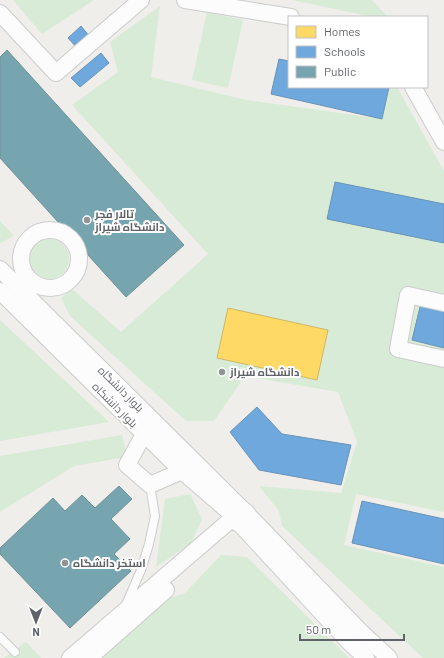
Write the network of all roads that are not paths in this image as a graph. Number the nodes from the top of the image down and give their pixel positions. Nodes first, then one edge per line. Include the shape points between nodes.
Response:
1 (141, 0) edge
2 (185, 0) edge
3 (288, 17) edge
4 (3, 21) edge
5 (414, 88) edge
6 (444, 142) edge
7 (0, 269) edge
8 (0, 291) edge
9 (444, 303) edge
10 (444, 359) edge
11 (144, 434) junction
12 (182, 471) junction
13 (150, 485) junction
14 (239, 518) junction
15 (194, 557) junction
16 (122, 613) junction
17 (0, 636) edge
18 (15, 652) dead end
19 (70, 658) edge
20 (89, 658) edge
21 (366, 658) edge
22 (389, 658) edge

1 - 4 street via 56,73
2 - 3 street
5 - 6 street
7 - 14 street, بلوار دانشگاه
8 - 11 street, بلوار دانشکاه
9 - 10 street via 408,295 398,349
11 - 12 street, بلوار دانشکاه
11 - 13 street via 127,465
12 - 13 street
12 - 14 street, بلوار دانشکاه
13 - 16 lane via 155,516 149,544 141,570
14 - 15 street
14 - 21 street, بلوار دانشکاه
14 - 22 street, بلوار دانشکاه
15 - 16 street
15 - 20 street
16 - 19 street
17 - 18 lane

